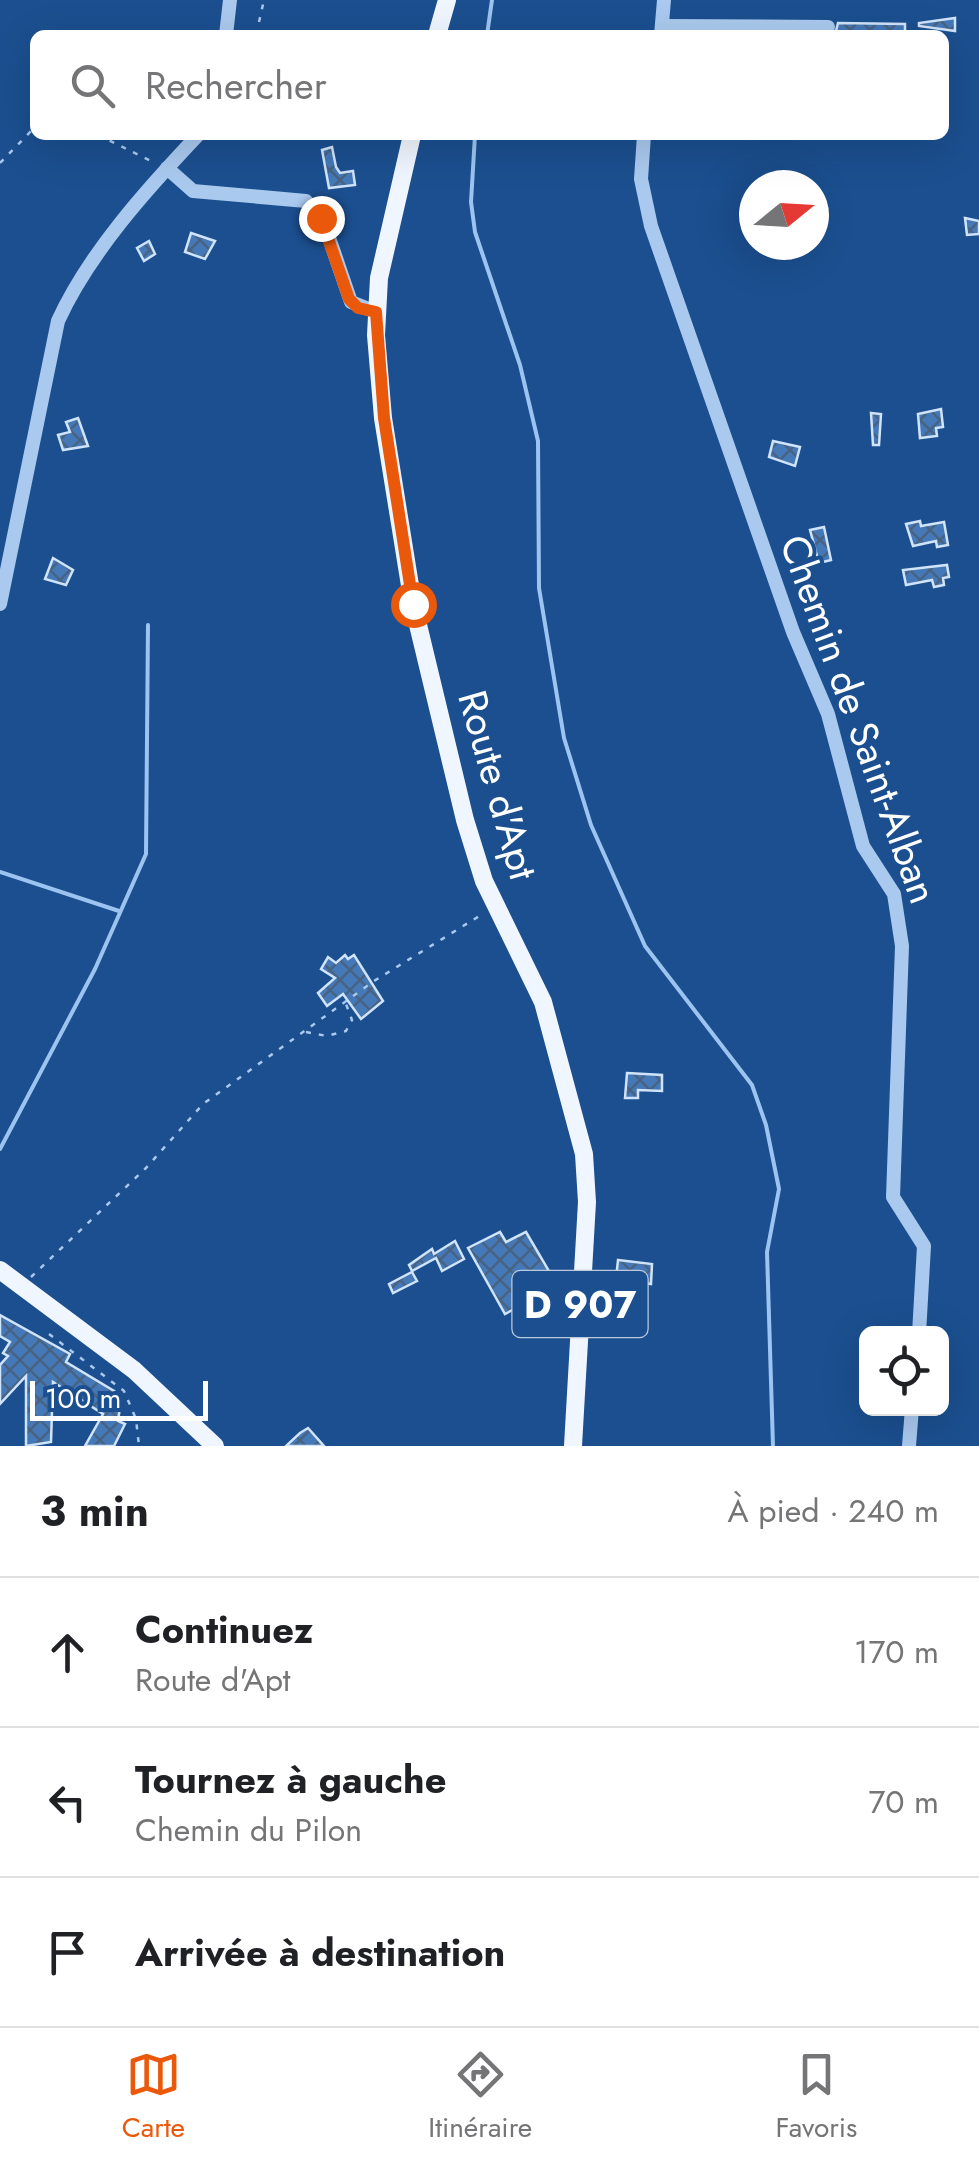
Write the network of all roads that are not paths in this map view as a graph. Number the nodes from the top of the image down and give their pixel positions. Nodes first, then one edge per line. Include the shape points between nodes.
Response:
1 (230, 0) edge
2 (447, 0) edge
3 (664, 0) edge
4 (828, 27) dead end
5 (227, 30) edge
6 (438, 30) edge
7 (662, 30) edge
8 (193, 140) edge
9 (411, 140) edge
10 (644, 140) edge
11 (166, 168) junction
12 (376, 312) junction
13 (0, 604) edge
14 (0, 1270) edge
15 (919, 1326) edge
16 (911, 1416) edge
17 (215, 1446) edge
18 (573, 1446) edge
19 (909, 1446) edge

1 - 5 street
2 - 6 main road
3 - 7 street
4 - 7 street
8 - 11 street
9 - 12 main road, Route d'Apt / D 907 via 384,242
10 - 15 street, Chemin de Saint-Alban via 643,194 664,266 828,714 862,846 898,906 892,1197 924,1246
11 - 12 street via 193,191 306,201 325,226 349,299
11 - 13 street via 58,321
12 - 18 main road, Route d'Apt / D 907 via 404,560 465,820 495,906 543,1002 584,1154
14 - 17 main road via 134,1370
16 - 19 street

